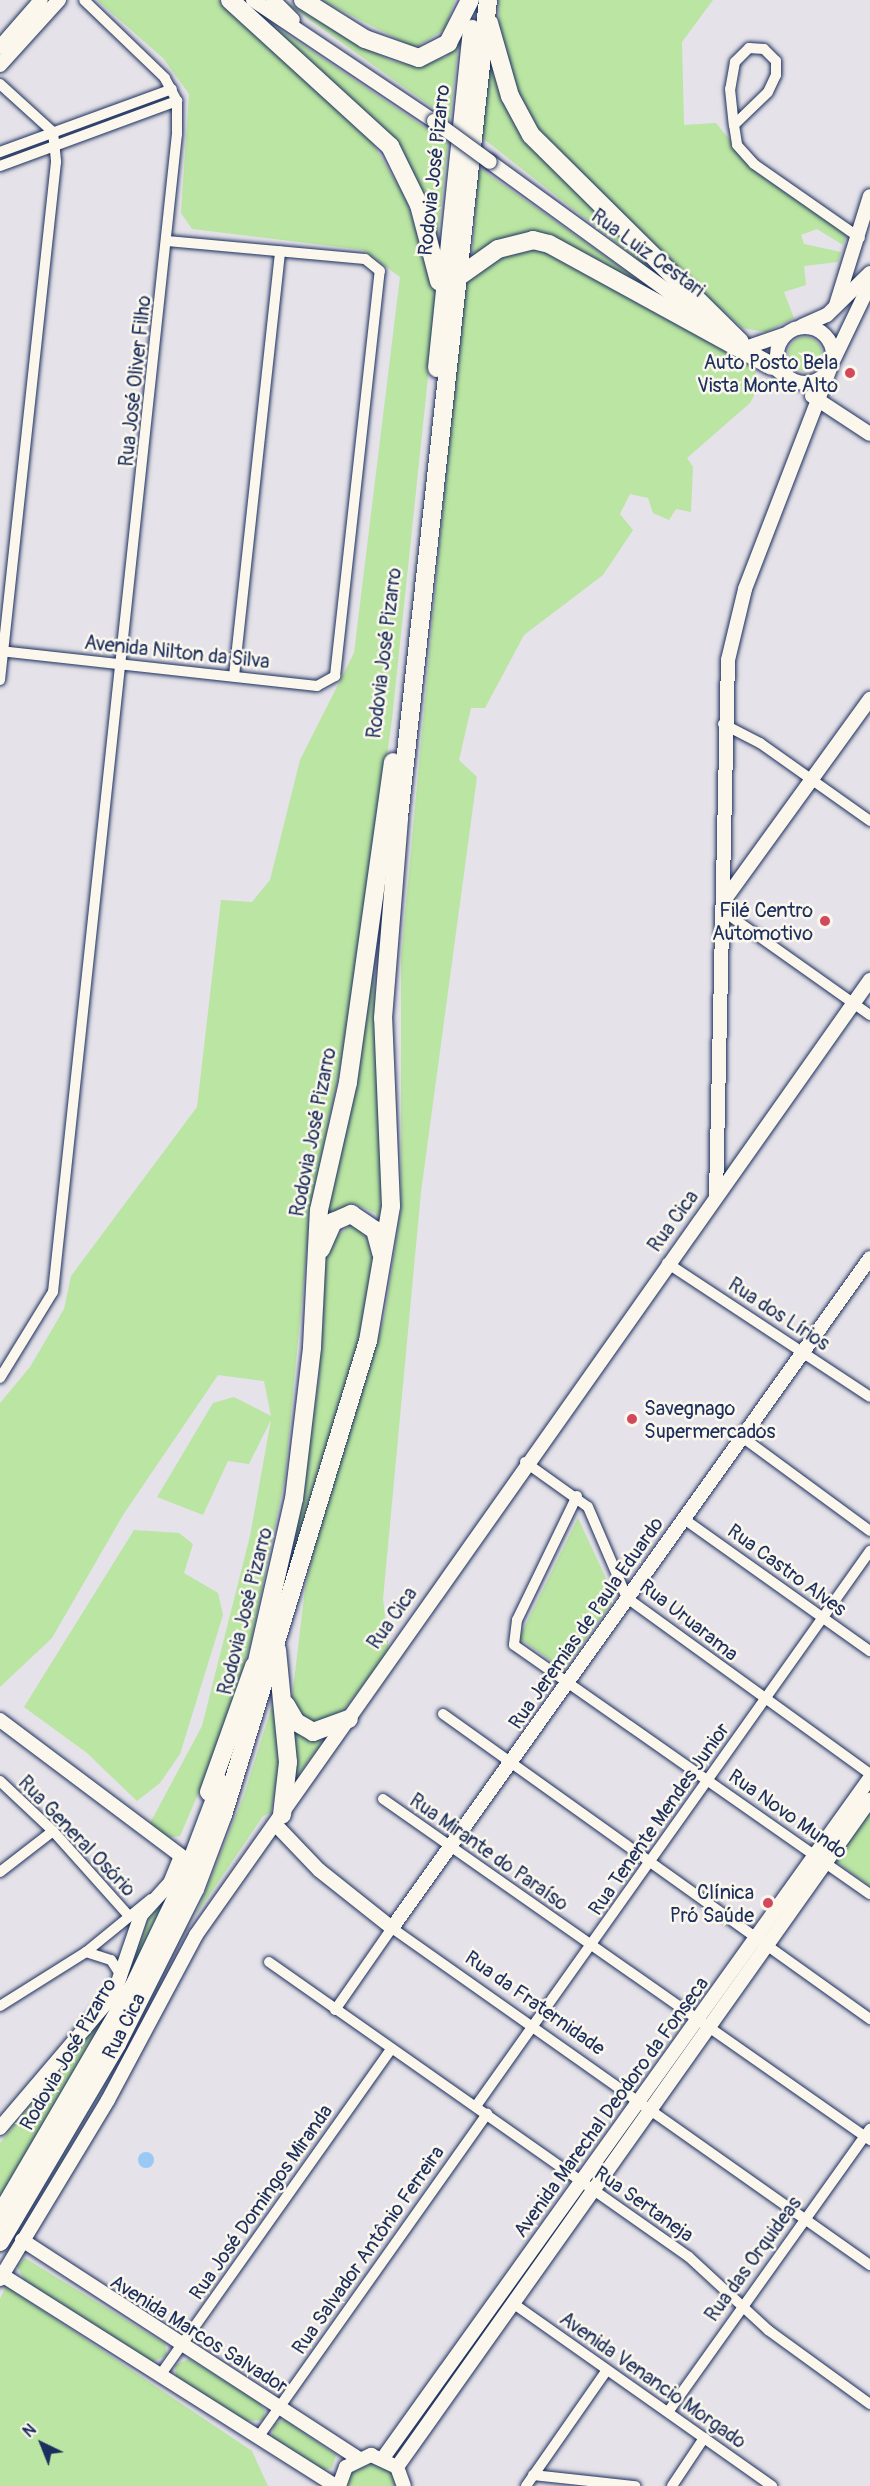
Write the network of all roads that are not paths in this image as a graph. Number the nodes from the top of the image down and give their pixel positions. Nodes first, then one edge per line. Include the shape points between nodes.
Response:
1 (41, 0) edge
2 (59, 0) edge
3 (84, 0) edge
4 (230, 0) edge
5 (253, 0) edge
6 (273, 0) edge
7 (303, 0) edge
8 (470, 0) edge
9 (484, 4) edge
10 (303, 30) junction
11 (0, 47) edge
12 (0, 65) edge
13 (0, 84) edge
14 (172, 89) junction
15 (177, 101) junction
16 (734, 125) junction
17 (53, 132) junction
18 (56, 146) junction
19 (0, 152) edge
20 (0, 166) edge
21 (870, 196) edge
22 (167, 241) junction
23 (865, 241) edge
24 (280, 250) junction
25 (870, 273) edge
26 (457, 278) junction
27 (870, 284) edge
28 (442, 296) junction
29 (836, 305) junction
30 (792, 330) junction
31 (744, 345) junction
32 (831, 365) junction
33 (782, 374) junction
34 (817, 400) junction
35 (870, 433) edge
36 (2, 651) edge
37 (123, 664) junction
38 (234, 676) junction
39 (0, 680) edge
40 (870, 699) edge
41 (723, 724) junction
42 (811, 780) junction
43 (870, 821) edge
44 (723, 907) junction
45 (870, 980) edge
46 (854, 1003) junction
47 (870, 1015) edge
48 (718, 1136) junction
49 (726, 1180) junction
50 (716, 1196) junction
51 (870, 1258) edge
52 (667, 1263) junction
53 (383, 1267) junction
54 (314, 1273) junction
55 (804, 1350) junction
56 (0, 1378) edge
57 (870, 1397) edge
58 (742, 1437) junction
59 (525, 1462) junction
60 (577, 1496) junction
61 (684, 1518) junction
62 (870, 1531) edge
63 (870, 1551) edge
64 (627, 1598) junction
65 (271, 1612) junction
66 (823, 1618) junction
67 (279, 1639) junction
68 (870, 1651) edge
69 (567, 1683) junction
70 (284, 1700) junction
71 (764, 1700) junction
72 (443, 1714) dead end
73 (349, 1719) junction
74 (0, 1720) edge
75 (510, 1764) junction
76 (870, 1776) edge
77 (0, 1781) edge
78 (709, 1781) junction
79 (383, 1799) dead end
80 (870, 1800) edge
81 (278, 1820) junction
82 (53, 1831) junction
83 (450, 1846) junction
84 (182, 1856) junction
85 (821, 1859) junction
86 (651, 1865) junction
87 (0, 1872) edge
88 (870, 1894) edge
89 (133, 1920) junction
90 (392, 1928) junction
91 (762, 1942) junction
92 (592, 1947) junction
93 (86, 1952) junction
94 (269, 1962) dead end
95 (128, 1983) junction
96 (0, 2005) edge
97 (335, 2010) junction
98 (870, 2019) edge
99 (704, 2024) junction
100 (535, 2026) junction
101 (390, 2051) junction
102 (639, 2100) junction
103 (476, 2106) junction
104 (652, 2109) junction
105 (487, 2114) junction
106 (0, 2128) edge
107 (868, 2135) edge
108 (582, 2182) junction
109 (594, 2192) junction
110 (0, 2215) edge
111 (804, 2219) junction
112 (22, 2240) junction
113 (0, 2242) edge
114 (870, 2265) edge
115 (1, 2277) edge
116 (741, 2303) junction
117 (514, 2304) junction
118 (181, 2346) junction
119 (607, 2370) junction
120 (161, 2374) junction
121 (869, 2402) edge
122 (279, 2408) junction
123 (668, 2412) junction
124 (259, 2436) junction
125 (704, 2438) junction
126 (358, 2458) junction
127 (383, 2458) junction
128 (397, 2467) junction
129 (533, 2475) junction
130 (337, 2486) edge
131 (404, 2486) edge
132 (526, 2486) edge
133 (635, 2486) edge
134 (672, 2486) edge
135 (772, 2486) edge

1 - 11 street
2 - 12 street
3 - 14 street via 154,64
4 - 28 main road via 390,146 419,205
5 - 10 street
6 - 10 street
7 - 8 main road via 365,39 419,58 448,43
9 - 26 main road, Rodovia José Pizarro
9 - 28 main road, Rodovia José Pizarro
9 - 31 main road via 510,96 531,135
10 - 31 street, Rua Luiz Cestari, bridge
13 - 17 street
14 - 15 street
14 - 17 street
15 - 18 street
15 - 22 street, Rua José Oliver Filho
16 - 16 street via 730,88 735,62 749,48 764,49 776,61 776,75 768,92
16 - 23 street via 737,145 754,164
17 - 18 street
17 - 19 street
18 - 20 street
18 - 36 street
21 - 23 street
22 - 24 street
22 - 37 street, Rua José Oliver Filho
23 - 29 street
24 - 38 street
24 - 38 street, Avenida Nilton da Silva via 365,259 380,271 332,680 317,686
25 - 29 street
26 - 33 main road via 498,249 533,240 549,244
26 - 53 main road, Rodovia José Pizarro via 385,978 391,1128
27 - 32 street
28 - 54 main road, Rodovia José Pizarro via 407,668 348,1082 324,1178
29 - 30 street
30 - 31 street
30 - 32 street via 812,327 826,336
30 - 33 street via 776,352
31 - 33 street, Rua Luiz Cestari
32 - 33 street via 817,381
32 - 34 street
33 - 34 street, Rua Luiz Cestari
34 - 35 street, Rua Luiz Cestari
34 - 41 street via 745,589 728,660
36 - 37 street, Avenida Nilton da Silva
36 - 39 street
37 - 38 street, Avenida Nilton da Silva
37 - 56 street, Rua José Oliver Filho via 53,1292
40 - 42 street
41 - 42 street
41 - 44 street
42 - 43 street
42 - 44 street
44 - 46 street
44 - 48 street
45 - 46 street, Rua Cica
46 - 47 street
46 - 49 street, Rua Cica
48 - 49 street via 720,1175
48 - 50 street
49 - 50 street, Rua Cica
50 - 52 street, Rua Cica
51 - 55 street, Rua Jeremias de Paula Eduardo
52 - 55 street, Rua dos Lírios
52 - 59 street, Rua Cica
53 - 54 main road via 375,1230 351,1214 328,1228
53 - 67 main road, Rodovia José Pizarro via 368,1341
54 - 65 main road, Rodovia José Pizarro via 298,1468
55 - 57 street, Rua dos Lírios
55 - 58 street, Rua Jeremias de Paula Eduardo
58 - 61 street, Rua Jeremias de Paula Eduardo
58 - 62 street
59 - 60 street, Rua Uruarama
59 - 73 street, Rua Cica
60 - 64 street, Rua Uruarama via 588,1507
60 - 69 street, Rua Novo Mundo via 512,1632 518,1650
61 - 64 street, Rua Jeremias de Paula Eduardo
61 - 66 street, Rua Castro Alves
63 - 66 street, Rua Tenente Mendes Junior
64 - 69 street, Rua Jeremias de Paula Eduardo
64 - 71 street, Rua Uruarama
65 - 84 main road via 222,1760
65 - 95 main road, Rodovia José Pizarro via 199,1845
66 - 68 street, Rua Castro Alves
66 - 71 street, Rua Tenente Mendes Junior
67 - 70 main road
67 - 113 main road, Rodovia José Pizarro via 223,1815 178,1926 117,2044
69 - 75 street, Rua Jeremias de Paula Eduardo
69 - 78 street, Rua Novo Mundo
70 - 73 main road via 296,1722 313,1732
70 - 81 main road via 288,1762
71 - 76 street, Rua Uruarama
71 - 78 street, Rua Tenente Mendes Junior
72 - 75 street
73 - 81 street, Rua Cica
74 - 84 street via 151,1839
75 - 83 street, Rua Jeremias de Paula Eduardo
75 - 86 street
76 - 85 street, Avenida Marechal Deodoro da Fonseca
77 - 82 street, Rua General Osório
78 - 85 street, Rua Novo Mundo
78 - 86 street, Rua Tenente Mendes Junior
79 - 83 street, Rua Mirante do Paraíso
80 - 85 street, Avenida Marechal Deodoro da Fonseca
81 - 90 street, Rua da Fraternidade via 319,1870
81 - 112 street, Rua Cica via 196,1935 108,2100
82 - 87 street
82 - 89 street, Rua General Osório
83 - 90 street, Rua Jeremias de Paula Eduardo
83 - 92 street, Rua Mirante do Paraíso
84 - 89 street via 170,1883
85 - 88 street, Rua Novo Mundo
85 - 91 street, Avenida Marechal Deodoro da Fonseca
86 - 91 street
86 - 92 street, Rua Tenente Mendes Junior
89 - 93 street
89 - 95 street
90 - 97 street, Rua Jeremias de Paula Eduardo
90 - 100 street, Rua da Fraternidade
91 - 98 street
91 - 99 street, Avenida Marechal Deodoro da Fonseca
92 - 99 street, Rua Mirante do Paraíso
92 - 100 street, Rua Tenente Mendes Junior
93 - 95 street via 111,1960
93 - 96 street
94 - 97 street, Rua Sertaneja
95 - 106 street
95 - 110 main road, Rodovia José Pizarro
97 - 101 street, Rua Sertaneja
99 - 102 street, Avenida Marechal Deodoro da Fonseca
99 - 104 street, Avenida Marechal Deodoro da Fonseca
99 - 107 street, Rua Mirante do Paraíso
100 - 102 street, Rua da Fraternidade
100 - 103 street, Rua Tenente Mendes Junior
101 - 103 street, Rua Sertaneja
101 - 118 street, Rua José Domingos Miranda
102 - 104 street, Rua da Fraternidade
102 - 108 street, Avenida Marechal Deodoro da Fonseca
103 - 105 street, Rua Sertaneja
104 - 109 street, Avenida Marechal Deodoro da Fonseca
104 - 111 street, Rua da Fraternidade
105 - 108 street, Rua Sertaneja
105 - 122 street, Rua Salvador Antônio Ferreira
107 - 111 street, Rua das Orquideas
108 - 109 street, Rua Sertaneja
108 - 127 street, Avenida Marechal Deodoro da Fonseca
109 - 116 street, Rua Sertaneja via 689,2257
109 - 117 street, Avenida Marechal Deodoro da Fonseca
111 - 114 street, Rua da Fraternidade
111 - 116 street, Rua das Orquideas
112 - 115 street, Rua Cica
112 - 118 street, Avenida Marcos Salvador
115 - 120 street
116 - 121 street, Rua Sertaneja via 768,2331
116 - 123 street, Rua das Orquideas
117 - 119 street, Avenida Venancio Morgado
117 - 128 street, Avenida Marechal Deodoro da Fonseca
118 - 120 street, Rua José Domingos Miranda
118 - 122 street, Avenida Marcos Salvador
119 - 123 street, Avenida Venancio Morgado
119 - 129 street
120 - 124 street
122 - 124 street, Rua Salvador Antônio Ferreira
122 - 126 street, Avenida Marcos Salvador
123 - 125 street, Avenida Venancio Morgado
124 - 130 street
125 - 134 street
125 - 135 street, Avenida Venancio Morgado
126 - 127 street
126 - 130 street via 346,2467
127 - 128 street
128 - 131 street
129 - 132 street
129 - 133 street

